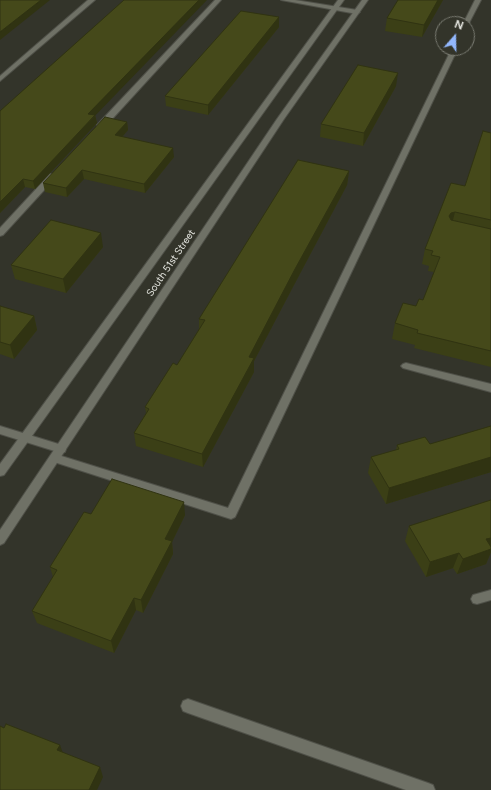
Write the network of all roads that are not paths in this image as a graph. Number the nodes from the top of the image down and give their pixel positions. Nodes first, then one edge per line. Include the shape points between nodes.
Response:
1 (92, 0) edge
2 (218, 0) edge
3 (284, 0) edge
4 (341, 0) edge
5 (365, 0) edge
6 (478, 0) edge
7 (335, 8) junction
8 (357, 12) junction
9 (470, 16) edge
10 (450, 56) edge
11 (0, 79) edge
12 (93, 134) edge
13 (60, 169) edge
14 (0, 233) edge
15 (406, 366) dead end
16 (491, 388) edge
17 (0, 430) edge
18 (25, 437) junction
19 (61, 449) junction
20 (55, 458) junction
21 (0, 472) edge
22 (0, 540) edge
23 (491, 595) edge
24 (477, 599) dead end
25 (188, 706) dead end
26 (413, 787) edge
27 (428, 790) edge

1 - 11 street
2 - 12 street
3 - 7 street
4 - 7 street, South 51st Street
5 - 8 street, South 51st Street
6 - 9 street
7 - 8 street
7 - 18 street, South 51st Street
8 - 19 street, South 51st Street via 281,119
10 - 20 street via 231,514
13 - 14 street
15 - 16 street
17 - 18 street
18 - 19 street
18 - 21 street, South 51st Street
19 - 20 street, South 51st Street
20 - 22 street, South 51st Street
23 - 24 street
25 - 26 street
26 - 27 street

